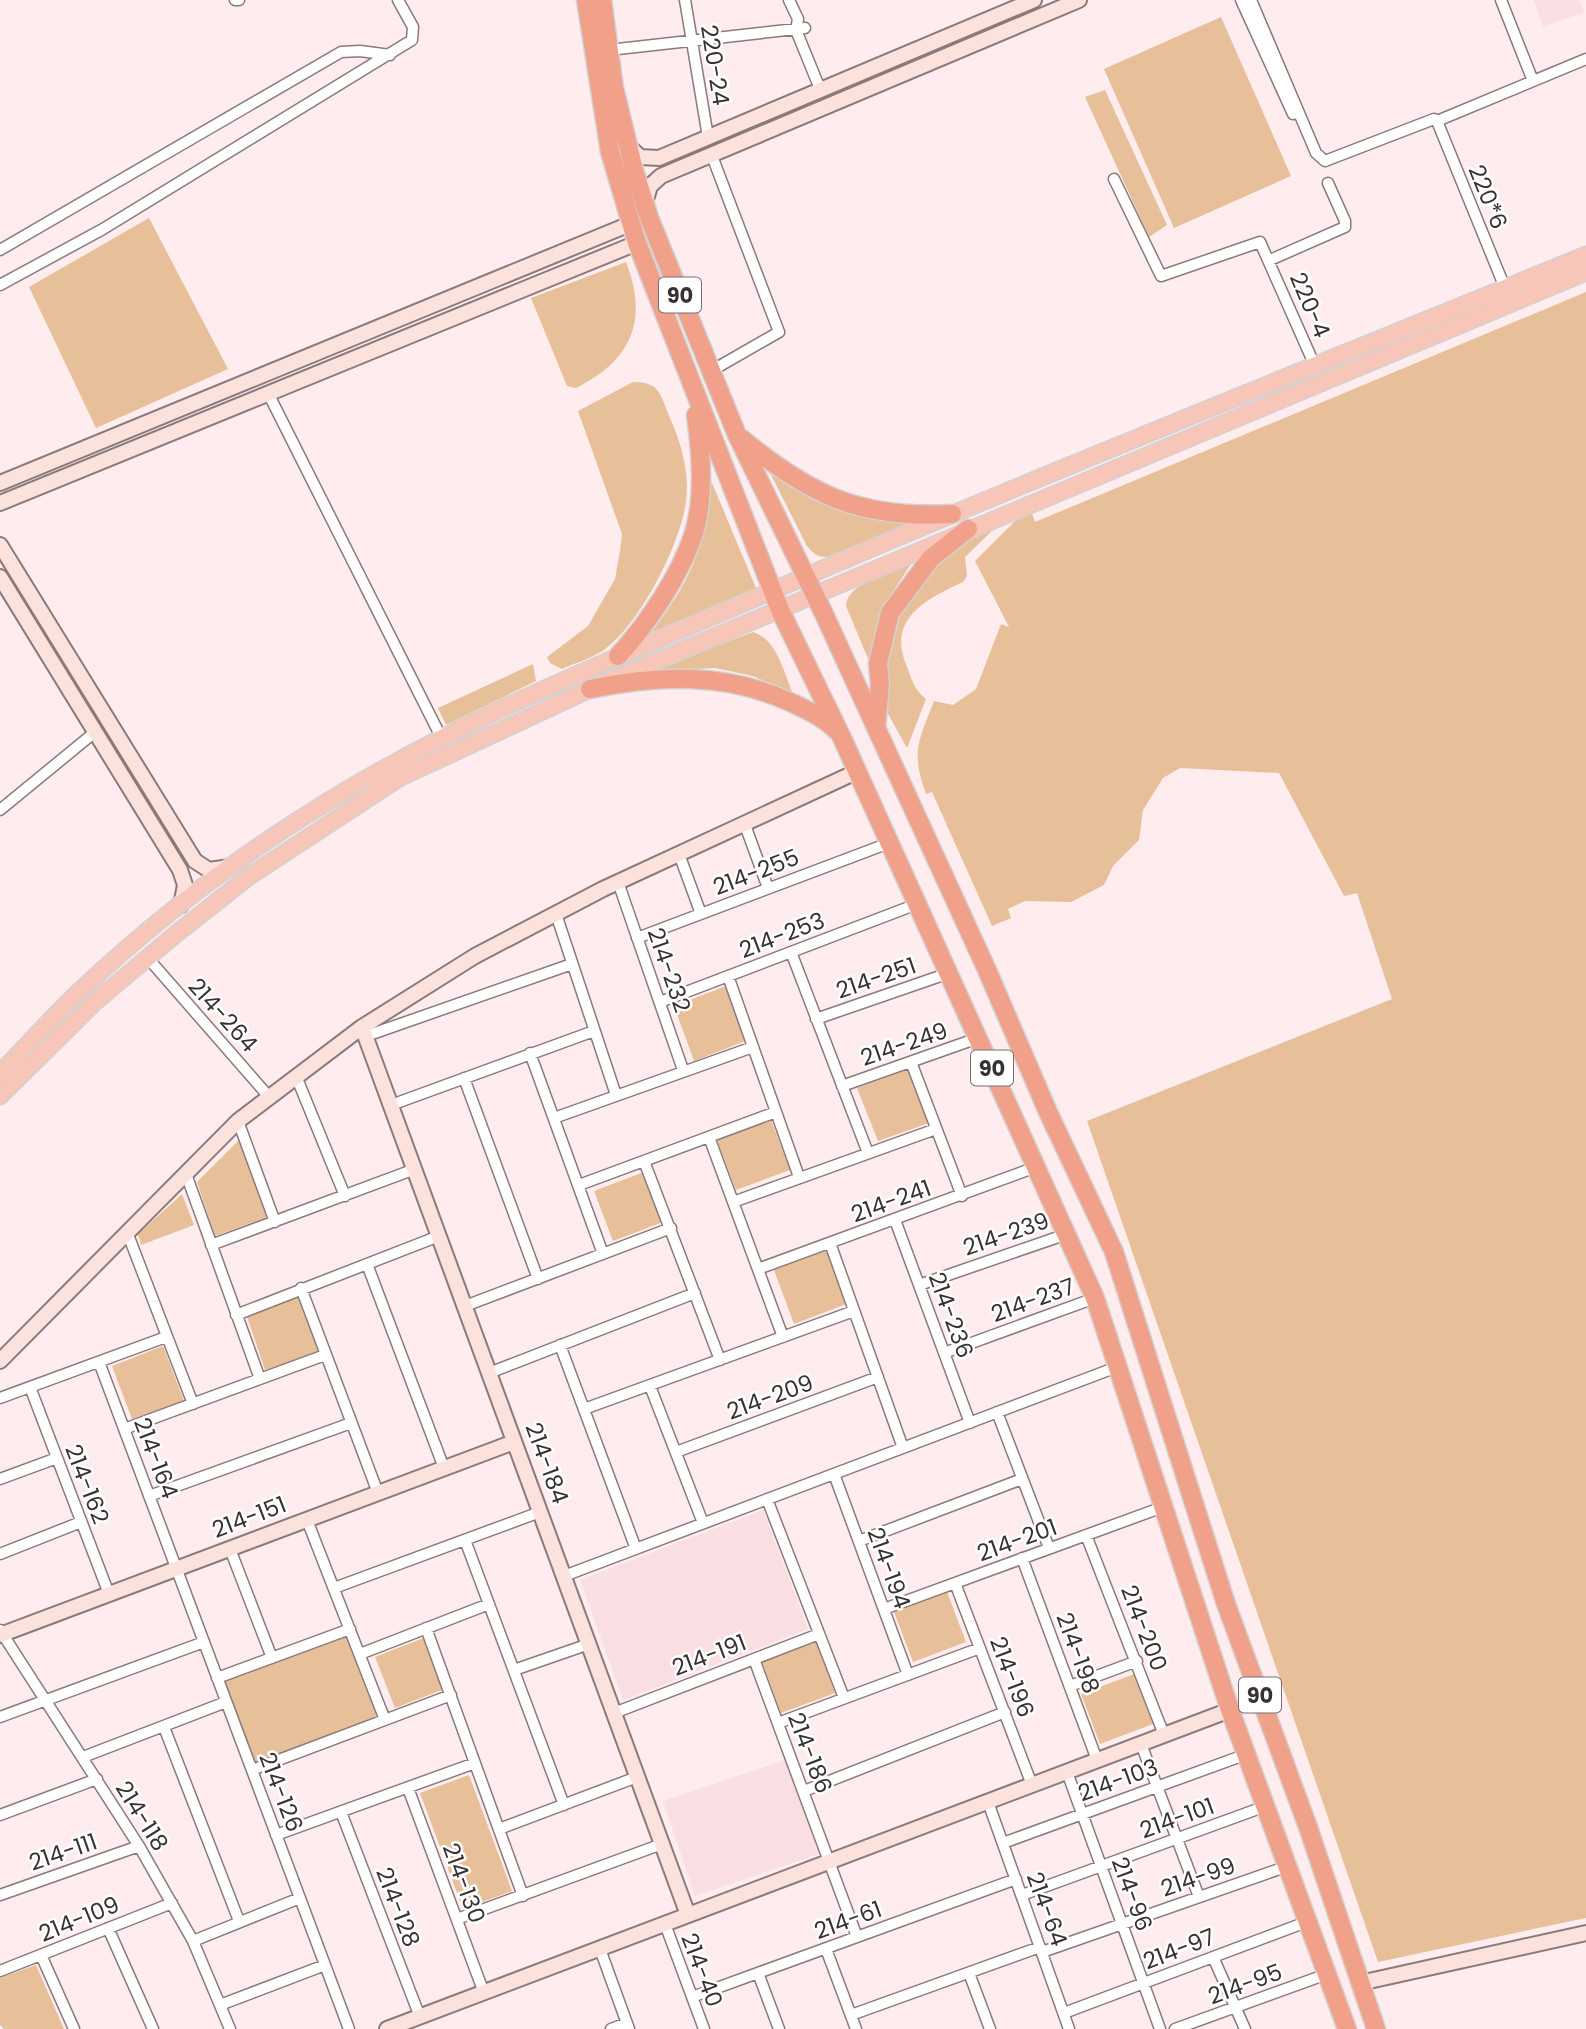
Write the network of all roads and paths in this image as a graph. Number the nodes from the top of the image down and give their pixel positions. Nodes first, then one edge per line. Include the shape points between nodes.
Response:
1 (398, 0) edge
2 (586, 0) edge
3 (602, 0) edge
4 (685, 0) edge
5 (789, 0) edge
6 (1034, 0) edge
7 (1079, 0) edge
8 (1241, 0) edge
9 (1251, 0) edge
10 (1501, 0) edge
11 (1016, 4) edge
12 (801, 29) junction
13 (692, 43) junction
14 (609, 50) junction
15 (390, 55) junction
16 (1586, 59) edge
17 (1533, 81) junction
18 (818, 84) dead end
19 (1436, 121) junction
20 (708, 137) junction
21 (627, 144) junction
22 (664, 156) junction
23 (712, 156) junction
24 (671, 172) junction
25 (1114, 178) dead end
26 (1328, 183) dead end
27 (646, 205) junction
28 (630, 224) junction
29 (605, 234) junction
30 (637, 243) junction
31 (0, 250) edge
32 (612, 253) junction
33 (1586, 255) edge
34 (1269, 260) junction
35 (1586, 272) edge
36 (0, 285) edge
37 (1505, 288) junction
38 (1315, 366) junction
39 (710, 371) junction
40 (1287, 377) junction
41 (694, 391) junction
42 (268, 393) junction
43 (1295, 393) junction
44 (737, 435) junction
45 (0, 483) edge
46 (0, 503) edge
47 (952, 514) junction
48 (968, 529) junction
49 (0, 545) edge
50 (804, 576) junction
51 (0, 577) edge
52 (772, 591) junction
53 (813, 595) junction
54 (780, 610) junction
55 (618, 656) junction
56 (590, 689) junction
57 (875, 731) junction
58 (95, 732) junction
59 (442, 739) junction
60 (843, 740) junction
61 (856, 772) junction
62 (0, 810) edge
63 (745, 825) junction
64 (889, 843) junction
65 (679, 854) junction
66 (194, 858) junction
67 (177, 866) junction
68 (231, 866) junction
69 (618, 883) junction
70 (768, 888) junction
71 (918, 904) junction
72 (181, 905) junction
73 (556, 914) junction
74 (701, 914) junction
75 (637, 938) junction
76 (791, 952) junction
77 (147, 957) junction
78 (572, 964) junction
79 (949, 973) junction
80 (728, 976) junction
81 (660, 1002) junction
82 (816, 1019) junction
83 (594, 1031) junction
84 (364, 1032) junction
85 (978, 1038) junction
86 (753, 1047) junction
87 (530, 1053) junction
88 (911, 1062) junction
89 (683, 1070) junction
90 (0, 1073) edge
91 (296, 1076) junction
92 (464, 1078) junction
93 (842, 1086) junction
94 (616, 1095) junction
95 (0, 1096) edge
96 (270, 1098) junction
97 (391, 1105) junction
98 (776, 1112) junction
99 (554, 1118) junction
100 (237, 1121) junction
101 (936, 1129) junction
102 (709, 1137) junction
103 (868, 1153) junction
104 (644, 1161) junction
105 (1036, 1167) junction
106 (415, 1169) junction
107 (186, 1174) junction
108 (799, 1177) junction
109 (579, 1185) junction
110 (345, 1196) junction
111 (962, 1196) junction
112 (733, 1202) junction
113 (895, 1220) junction
114 (275, 1222) junction
115 (671, 1228) junction
116 (127, 1232) junction
117 (1067, 1234) junction
118 (439, 1236) junction
119 (830, 1243) junction
120 (211, 1245) junction
121 (603, 1254) junction
122 (367, 1264) junction
123 (758, 1269) junction
124 (538, 1279) junction
125 (919, 1285) junction
126 (301, 1288) junction
127 (695, 1293) junction
128 (1095, 1298) junction
129 (464, 1306) junction
130 (854, 1311) junction
131 (236, 1315) junction
132 (166, 1337) junction
133 (783, 1337) junction
134 (560, 1345) junction
135 (944, 1353) junction
136 (325, 1355) junction
137 (2, 1356) edge
138 (720, 1360) junction
139 (99, 1362) junction
140 (1117, 1367) junction
141 (489, 1373) junction
142 (878, 1377) junction
143 (260, 1379) junction
144 (650, 1386) junction
145 (30, 1387) junction
146 (0, 1398) edge
147 (193, 1404) junction
148 (584, 1409) junction
149 (997, 1412) junction
150 (351, 1423) junction
151 (970, 1423) junction
152 (124, 1430) junction
153 (514, 1442) junction
154 (903, 1448) junction
155 (676, 1452) junction
156 (57, 1458) junction
157 (444, 1468) junction
158 (834, 1474) junction
159 (0, 1479) edge
160 (1022, 1479) junction
161 (377, 1493) junction
162 (149, 1496) junction
163 (767, 1499) junction
164 (1163, 1507) junction
165 (540, 1512) junction
166 (307, 1520) junction
167 (81, 1522) junction
168 (703, 1523) junction
169 (1086, 1535) junction
170 (465, 1540) junction
171 (859, 1541) junction
172 (1049, 1548) junction
173 (230, 1549) junction
174 (636, 1549) junction
175 (0, 1554) edge
176 (1022, 1559) junction
177 (1214, 1567) junction
178 (177, 1569) junction
179 (1184, 1571) junction
180 (564, 1576) junction
181 (956, 1583) junction
182 (334, 1588) junction
183 (109, 1594) junction
184 (489, 1604) junction
185 (1226, 1604) junction
186 (884, 1609) junction
187 (1199, 1614) junction
188 (426, 1628) junction
189 (350, 1629) junction
190 (1, 1633) edge
191 (819, 1634) junction
192 (204, 1642) junction
193 (589, 1644) junction
194 (980, 1648) junction
195 (360, 1654) junction
196 (272, 1658) junction
197 (754, 1659) junction
198 (1137, 1661) junction
199 (514, 1670) junction
200 (908, 1675) junction
201 (217, 1678) junction
202 (1070, 1686) junction
203 (451, 1695) junction
204 (844, 1698) junction
205 (46, 1700) junction
206 (226, 1702) junction
207 (1230, 1710) junction
208 (1005, 1712) junction
209 (614, 1713) junction
210 (0, 1717) edge
211 (385, 1720) junction
212 (778, 1723) junction
213 (164, 1727) junction
214 (1164, 1735) junction
215 (1141, 1744) junction
216 (1247, 1754) junction
217 (83, 1757) junction
218 (1097, 1760) junction
219 (475, 1763) junction
220 (252, 1770) junction
221 (1067, 1772) junction
222 (637, 1777) junction
223 (97, 1779) junction
224 (1032, 1785) junction
225 (1157, 1786) junction
226 (408, 1788) junction
227 (804, 1791) junction
228 (988, 1802) junction
229 (564, 1805) junction
230 (1266, 1807) junction
231 (341, 1812) junction
232 (1082, 1814) junction
233 (0, 1815) edge
234 (499, 1829) junction
235 (276, 1835) junction
236 (1177, 1839) junction
237 (1003, 1843) junction
238 (662, 1844) junction
239 (139, 1846) junction
240 (831, 1861) junction
241 (1101, 1866) junction
242 (1288, 1866) junction
243 (1016, 1879) junction
244 (0, 1895) edge
245 (1021, 1895) junction
246 (523, 1896) junction
247 (1199, 1897) junction
248 (300, 1898) junction
249 (172, 1903) junction
250 (688, 1915) junction
251 (457, 1919) junction
252 (239, 1921) junction
253 (1309, 1921) junction
254 (665, 1924) junction
255 (1122, 1924) junction
256 (108, 1928) junction
257 (1586, 1933) edge
258 (857, 1937) junction
259 (193, 1941) junction
260 (600, 1949) junction
261 (826, 1949) junction
262 (1041, 1949) junction
263 (41, 1955) junction
264 (1213, 1957) junction
265 (325, 1965) junction
266 (0, 1971) edge
267 (758, 1973) junction
268 (969, 1973) junction
269 (1327, 1975) junction
270 (1144, 1983) junction
271 (1360, 1983) junction
272 (484, 1993) junction
273 (692, 1997) junction
274 (220, 2005) junction
275 (1235, 2007) junction
276 (1064, 2013) junction
277 (851, 2015) junction
278 (420, 2017) junction
279 (628, 2026) edge
280 (397, 2027) edge
281 (75, 2029) edge
282 (153, 2029) edge
283 (230, 2029) edge
284 (349, 2029) edge
285 (611, 2029) edge
286 (704, 2029) edge
287 (779, 2029) edge
288 (856, 2029) edge
289 (990, 2029) edge
290 (1069, 2029) edge
291 (1160, 2029) edge
292 (1175, 2029) edge
293 (1245, 2029) edge
294 (1347, 2029) edge
295 (1376, 2029) edge

1 - 15 street via 414,34
2 - 28 highway, 90 via 610,152
3 - 14 highway, 90
4 - 13 street, 220-24
5 - 12 street
6 - 11 street
7 - 23 street
8 - 19 street via 1317,164 1335,167
9 - 19 street via 1321,159 1331,161
10 - 17 street
11 - 20 street
12 - 13 street
12 - 18 street
13 - 14 street
13 - 20 street, 220-24
14 - 21 highway, 90
15 - 31 street via 341,52
15 - 36 street via 103,229
16 - 17 street
17 - 19 street
19 - 37 street, 220*6
20 - 22 street
21 - 22 street via 644,159
21 - 27 highway, 90
22 - 24 street via 661,167
23 - 24 street
23 - 39 street via 779,332
24 - 27 street via 650,186
25 - 34 street via 1161,276 1257,240
26 - 34 street via 1345,227
27 - 39 highway, 90
28 - 29 street
28 - 30 highway, 90
29 - 32 street via 615,240
29 - 45 street
30 - 32 street
30 - 41 highway, 90
32 - 42 street
33 - 37 main road
34 - 38 street, 220-4
35 - 43 main road
37 - 38 main road
38 - 40 main road
39 - 44 highway, 90
40 - 43 main road via 1282,388
40 - 47 main road
41 - 52 highway, 90
41 - 55 highway via 701,474 694,533 669,584
42 - 46 street
42 - 59 street
43 - 48 main road
44 - 47 highway via 801,482 845,503 916,516
44 - 50 highway, 90
47 - 50 main road
48 - 53 main road
48 - 57 highway via 931,558 890,613 878,663
49 - 66 street
50 - 52 main road
50 - 53 highway, 90
51 - 58 street
52 - 54 highway, 90
52 - 55 main road
53 - 54 main road
53 - 57 highway, 90
54 - 56 main road
54 - 60 highway, 90
55 - 59 main road
56 - 60 highway via 663,677 733,682 817,715
56 - 77 main road via 399,778 248,877
57 - 177 highway, 90 via 1114,1252
58 - 62 street
58 - 67 street
59 - 68 main road via 363,780
60 - 61 highway, 90
61 - 63 street
61 - 64 highway, 90
63 - 65 street
63 - 70 street
64 - 70 street, 214-255
64 - 71 highway, 90
65 - 69 street
65 - 74 street
66 - 67 street via 187,869
66 - 68 street via 209,870
67 - 72 street via 185,885
68 - 72 main road
69 - 73 street
69 - 75 street, 214-232
70 - 74 street, 214-255
71 - 76 street, 214-253
71 - 79 highway, 90
72 - 90 main road via 79,991
73 - 78 street
73 - 84 street via 475,956
74 - 75 street, 214-255
75 - 81 street, 214-232
76 - 80 street, 214-253
76 - 82 street
77 - 95 main road
77 - 96 street, 214-264
78 - 83 street
78 - 84 street
79 - 82 street, 214-251
79 - 85 highway, 90
80 - 81 street, 214-253
80 - 86 street
81 - 89 street, 214-232
82 - 93 street
83 - 87 street
83 - 94 street
84 - 91 street
84 - 97 street, 214-184
85 - 88 street, 214-249
85 - 105 highway, 90
86 - 89 street
86 - 98 street
87 - 92 street
87 - 99 street
88 - 93 street, 214-249
88 - 101 street
89 - 94 street
91 - 96 street
91 - 110 street
92 - 97 street
92 - 124 street
93 - 103 street
94 - 99 street
96 - 100 street
97 - 106 street, 214-184
98 - 102 street
98 - 108 street
99 - 109 street
100 - 107 street
100 - 114 street
101 - 103 street
101 - 111 street
102 - 104 street
102 - 112 street
103 - 108 street
104 - 109 street
104 - 115 street
105 - 111 street, 214-241
105 - 117 highway, 90
106 - 110 street
106 - 118 street, 214-184
107 - 116 street
107 - 120 street
108 - 112 street
109 - 121 street
110 - 114 street
111 - 113 street, 214-241
112 - 123 street
113 - 119 street, 214-241
113 - 125 street, 214-236
114 - 120 street
115 - 121 street
115 - 127 street
116 - 132 street
116 - 137 street
117 - 125 street, 214-239
117 - 128 highway, 90
118 - 122 street
118 - 129 street, 214-184
119 - 123 street, 214-241
119 - 130 street
120 - 131 street
121 - 124 street
122 - 126 street
122 - 157 street
123 - 133 street
124 - 129 street
125 - 135 street, 214-236
126 - 131 street
126 - 136 street
127 - 134 street
127 - 138 street
128 - 135 street, 214-237
128 - 140 highway, 90
129 - 141 street, 214-184
130 - 133 street
130 - 142 street
131 - 143 street
132 - 139 street
132 - 147 street
133 - 138 street
134 - 141 street
134 - 148 street
135 - 151 street, 214-236
136 - 143 street
136 - 150 street
138 - 144 street
139 - 145 street
139 - 152 street, 214-164
140 - 149 street
140 - 164 highway, 90
141 - 153 street, 214-184
142 - 154 street
142 - 155 street, 214-209
143 - 147 street
144 - 148 street
144 - 155 street
145 - 146 street
145 - 156 street, 214-162
147 - 152 street
148 - 174 street
149 - 151 street
149 - 160 street
150 - 161 street
150 - 162 street
151 - 154 street
152 - 162 street, 214-164
153 - 157 street, 214-151
153 - 165 street, 214-184
154 - 158 street
155 - 168 street
156 - 159 street
156 - 167 street, 214-162
157 - 161 street, 214-151
158 - 163 street
158 - 171 street, 214-194
160 - 171 street
160 - 172 street
161 - 166 street, 214-151
162 - 178 street, 214-164
163 - 168 street
163 - 191 street
164 - 169 street, 214-201
164 - 179 highway, 90
165 - 170 street
165 - 180 street, 214-184
166 - 173 street, 214-151
166 - 182 street
167 - 175 street
167 - 183 street, 214-162
168 - 174 street
169 - 172 street, 214-201
169 - 198 street, 214-200
170 - 182 street
170 - 184 street
171 - 186 street, 214-194
172 - 176 street, 214-201
173 - 178 street, 214-151
173 - 196 street
174 - 180 street
176 - 181 street, 214-201
176 - 202 street, 214-198
177 - 179 highway via 1211,1575 1199,1580
177 - 185 highway, 90
178 - 183 street, 214-151
178 - 192 street, 214-126
179 - 187 highway, 90
180 - 193 street, 214-184
181 - 186 street, 214-201
181 - 194 street, 214-196
182 - 189 street
183 - 190 street, 214-151
184 - 188 street
184 - 199 street
185 - 187 highway via 1209,1596 1199,1605
185 - 271 highway, 90
186 - 200 street, 214-194
187 - 207 highway, 90
188 - 195 street
188 - 203 street
189 - 195 street
189 - 196 street
190 - 205 street, 214-118
191 - 197 street, 214-191
191 - 204 street
192 - 201 street, 214-126
192 - 205 street
193 - 199 street
193 - 209 street, 214-184
194 - 200 street
194 - 208 street, 214-196
195 - 211 street
196 - 201 street
197 - 209 street, 214-191
197 - 212 street, 214-186
198 - 202 street
198 - 214 street, 214-200
199 - 229 street
200 - 204 street
201 - 206 street, 214-126
202 - 218 street, 214-198
203 - 211 street
203 - 219 street
204 - 212 street
205 - 210 street
205 - 217 street, 214-118
206 - 213 street
206 - 220 street, 214-126
207 - 214 street
207 - 216 highway, 90
208 - 224 street, 214-196
208 - 227 street
209 - 222 street, 214-184
211 - 220 street
212 - 227 street, 214-186
213 - 217 street
213 - 252 street
214 - 215 street
215 - 218 street
215 - 225 street
216 - 225 street, 214-103
216 - 230 highway, 90
217 - 223 street, 214-118
218 - 221 street
219 - 226 street
219 - 234 street
220 - 235 street, 214-126
221 - 224 street
221 - 232 street, 214-96
222 - 229 street
222 - 238 street, 214-184
223 - 233 street
223 - 239 street, 214-118
224 - 228 street
225 - 232 street, 214-103
225 - 236 street
226 - 231 street
226 - 251 street, 214-130
227 - 240 street, 214-186
228 - 237 street, 214-64
228 - 240 street
229 - 234 street
230 - 236 street, 214-101
230 - 242 highway, 90
231 - 235 street
231 - 278 street, 214-128
232 - 237 street, 214-103
232 - 241 street, 214-96
234 - 246 street
235 - 248 street, 214-126
236 - 241 street, 214-101
236 - 247 street
237 - 243 street, 214-64
238 - 246 street
238 - 250 street, 214-184
239 - 244 street, 214-111
239 - 249 street, 214-118
240 - 250 street
240 - 258 street, 214-186
241 - 245 street, 214-101
241 - 255 street, 214-96
242 - 247 street, 214-99
242 - 253 highway, 90
243 - 245 street, 214-64
243 - 258 street, 214-61
245 - 262 street, 214-64
246 - 251 street
247 - 255 street, 214-99
248 - 252 street
248 - 265 street, 214-126
249 - 256 street, 214-109
249 - 259 street, 214-118
250 - 254 street
251 - 272 street, 214-130
252 - 259 street
253 - 264 street, 214-97
253 - 269 highway, 90
254 - 260 street
254 - 273 street, 214-40
255 - 262 street, 214-99
255 - 270 street, 214-96
256 - 263 street, 214-109
256 - 282 street
257 - 271 street
258 - 261 street, 214-61
259 - 274 street, 214-118
260 - 272 street
260 - 279 street
261 - 267 street, 214-61
261 - 277 street
262 - 268 street, 214-99
262 - 276 street, 214-64
263 - 266 street, 214-109
263 - 281 street
264 - 270 street, 214-97
264 - 275 street
265 - 274 street
265 - 284 street, 214-126
267 - 273 street, 214-61
267 - 287 street
268 - 277 street, 214-99
268 - 289 street
269 - 275 street, 214-95
269 - 294 highway, 90
270 - 276 street, 214-97
270 - 291 street, 214-96
271 - 295 highway, 90
272 - 278 street
273 - 286 street, 214-40
274 - 283 street, 214-118
275 - 292 street, 214-95
275 - 293 street
276 - 290 street, 214-64
277 - 288 street
278 - 280 street
279 - 285 street

